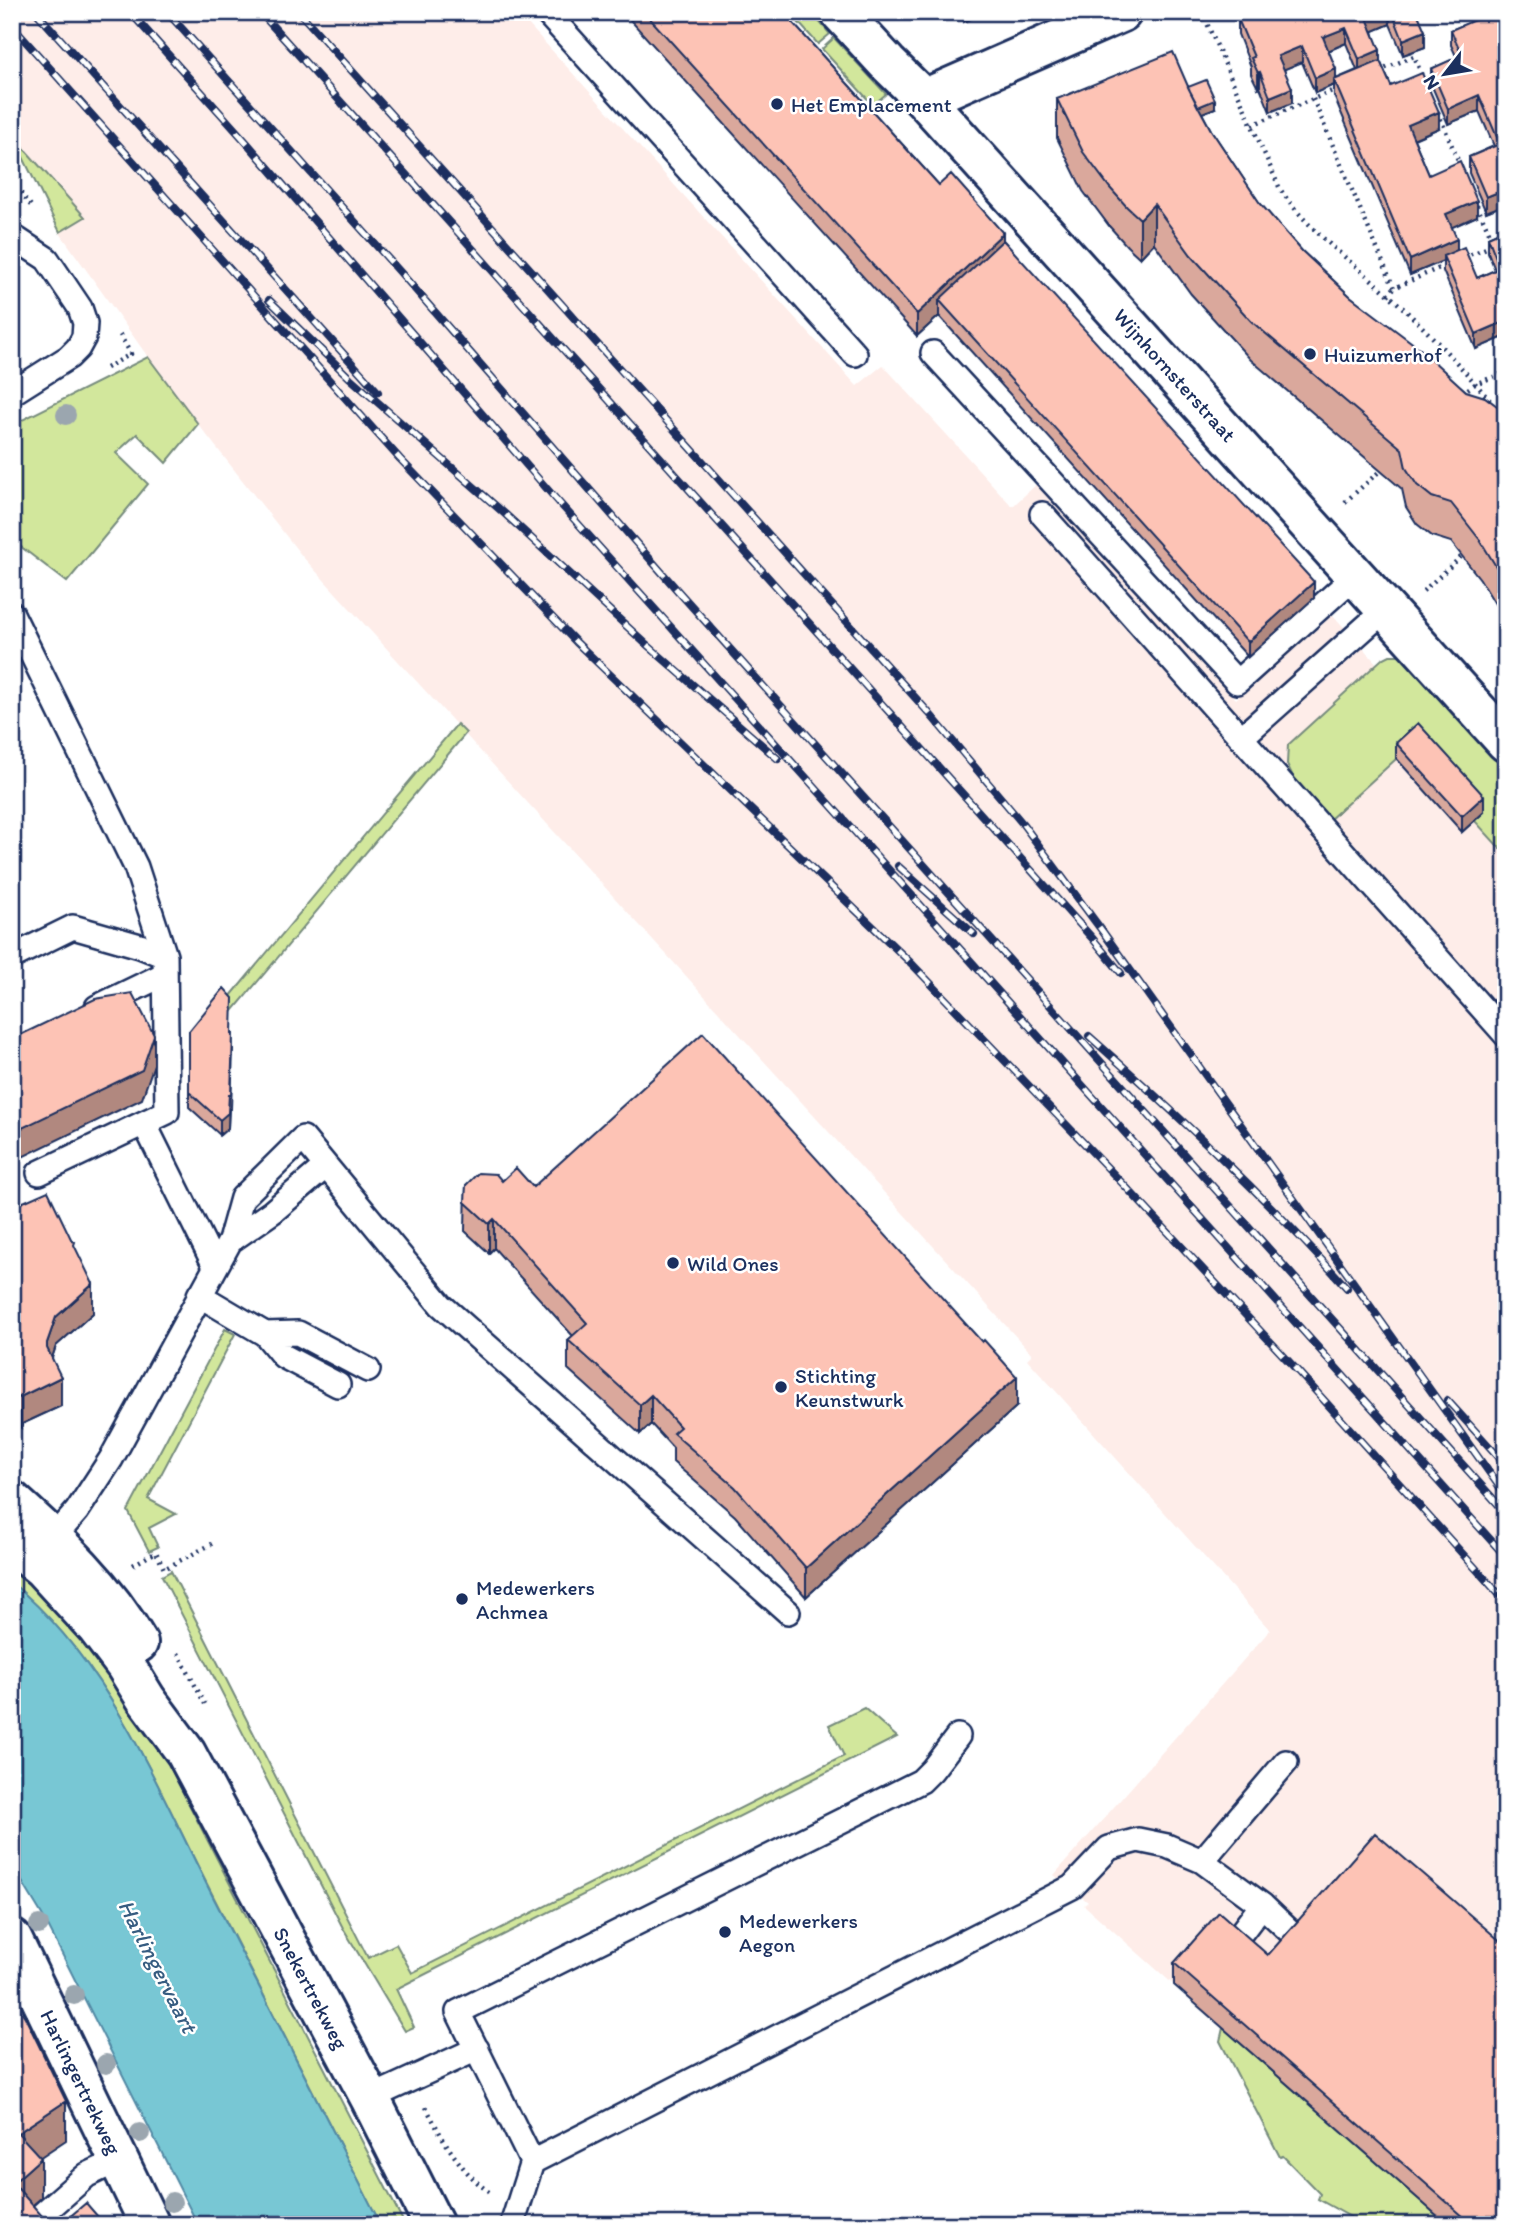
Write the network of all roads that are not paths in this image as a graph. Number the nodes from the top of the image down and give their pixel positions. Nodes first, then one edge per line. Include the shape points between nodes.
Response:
1 (546, 12) edge
2 (840, 12) edge
3 (1122, 12) edge
4 (924, 99) junction
5 (12, 236) edge
6 (933, 353) dead end
7 (855, 354) dead end
8 (12, 393) edge
9 (1042, 514) dead end
10 (1356, 575) junction
11 (1386, 609) junction
12 (12, 614) edge
13 (1241, 738) junction
14 (1506, 742) edge
15 (12, 957) edge
16 (165, 965) junction
17 (83, 1014) edge
18 (1506, 1035) edge
19 (144, 1123) junction
20 (326, 1166) junction
21 (40, 1173) dead end
22 (230, 1241) junction
23 (215, 1266) junction
24 (200, 1295) junction
25 (265, 1334) junction
26 (368, 1370) dead end
27 (338, 1385) dead end
28 (12, 1501) edge
29 (33, 1548) edge
30 (789, 1612) dead end
31 (958, 1736) dead end
32 (1286, 1762) dead end
33 (1202, 1861) junction
34 (1262, 1905) junction
35 (12, 1939) edge
36 (1300, 1941) edge
37 (1231, 1946) edge
38 (477, 2049) junction
39 (370, 2098) junction
40 (119, 2160) junction
41 (532, 2162) junction
42 (30, 2225) edge
43 (150, 2225) edge
44 (434, 2225) edge
45 (512, 2225) edge

1 - 7 lane
2 - 4 street, Wijnhornsterstraat
3 - 4 street
4 - 10 street, Wijnhornsterstraat
5 - 8 lane via 47,258 85,323 84,337 69,357
6 - 10 lane via 1237,682
9 - 13 lane
10 - 11 street, Wijnhornsterstraat
11 - 13 lane
11 - 14 street, Wijnhornsterstraat
12 - 16 lane via 136,867
13 - 18 lane
15 - 16 lane via 73,927 140,946
16 - 17 lane
16 - 19 lane via 167,1112
19 - 21 lane
19 - 23 lane
20 - 22 lane
20 - 22 lane via 303,1138 242,1198
20 - 30 lane via 441,1305
22 - 23 lane
23 - 24 lane
24 - 25 lane
24 - 29 lane via 78,1511
25 - 26 lane via 298,1333
25 - 27 lane via 283,1356
28 - 29 street, Snekertrekweg
29 - 39 street, Snekertrekweg via 88,1573 130,1627 166,1691 186,1753
31 - 38 lane via 921,1781 458,2012
32 - 33 lane
33 - 34 lane
33 - 41 lane via 1139,1840 1109,1849 1072,1887
34 - 36 lane
34 - 37 lane
35 - 40 street, Harlingertrekweg
38 - 39 lane
38 - 41 lane
39 - 44 street, Snekertrekweg
40 - 42 lane via 87,2175
40 - 43 street, Harlingertrekweg
41 - 45 lane

